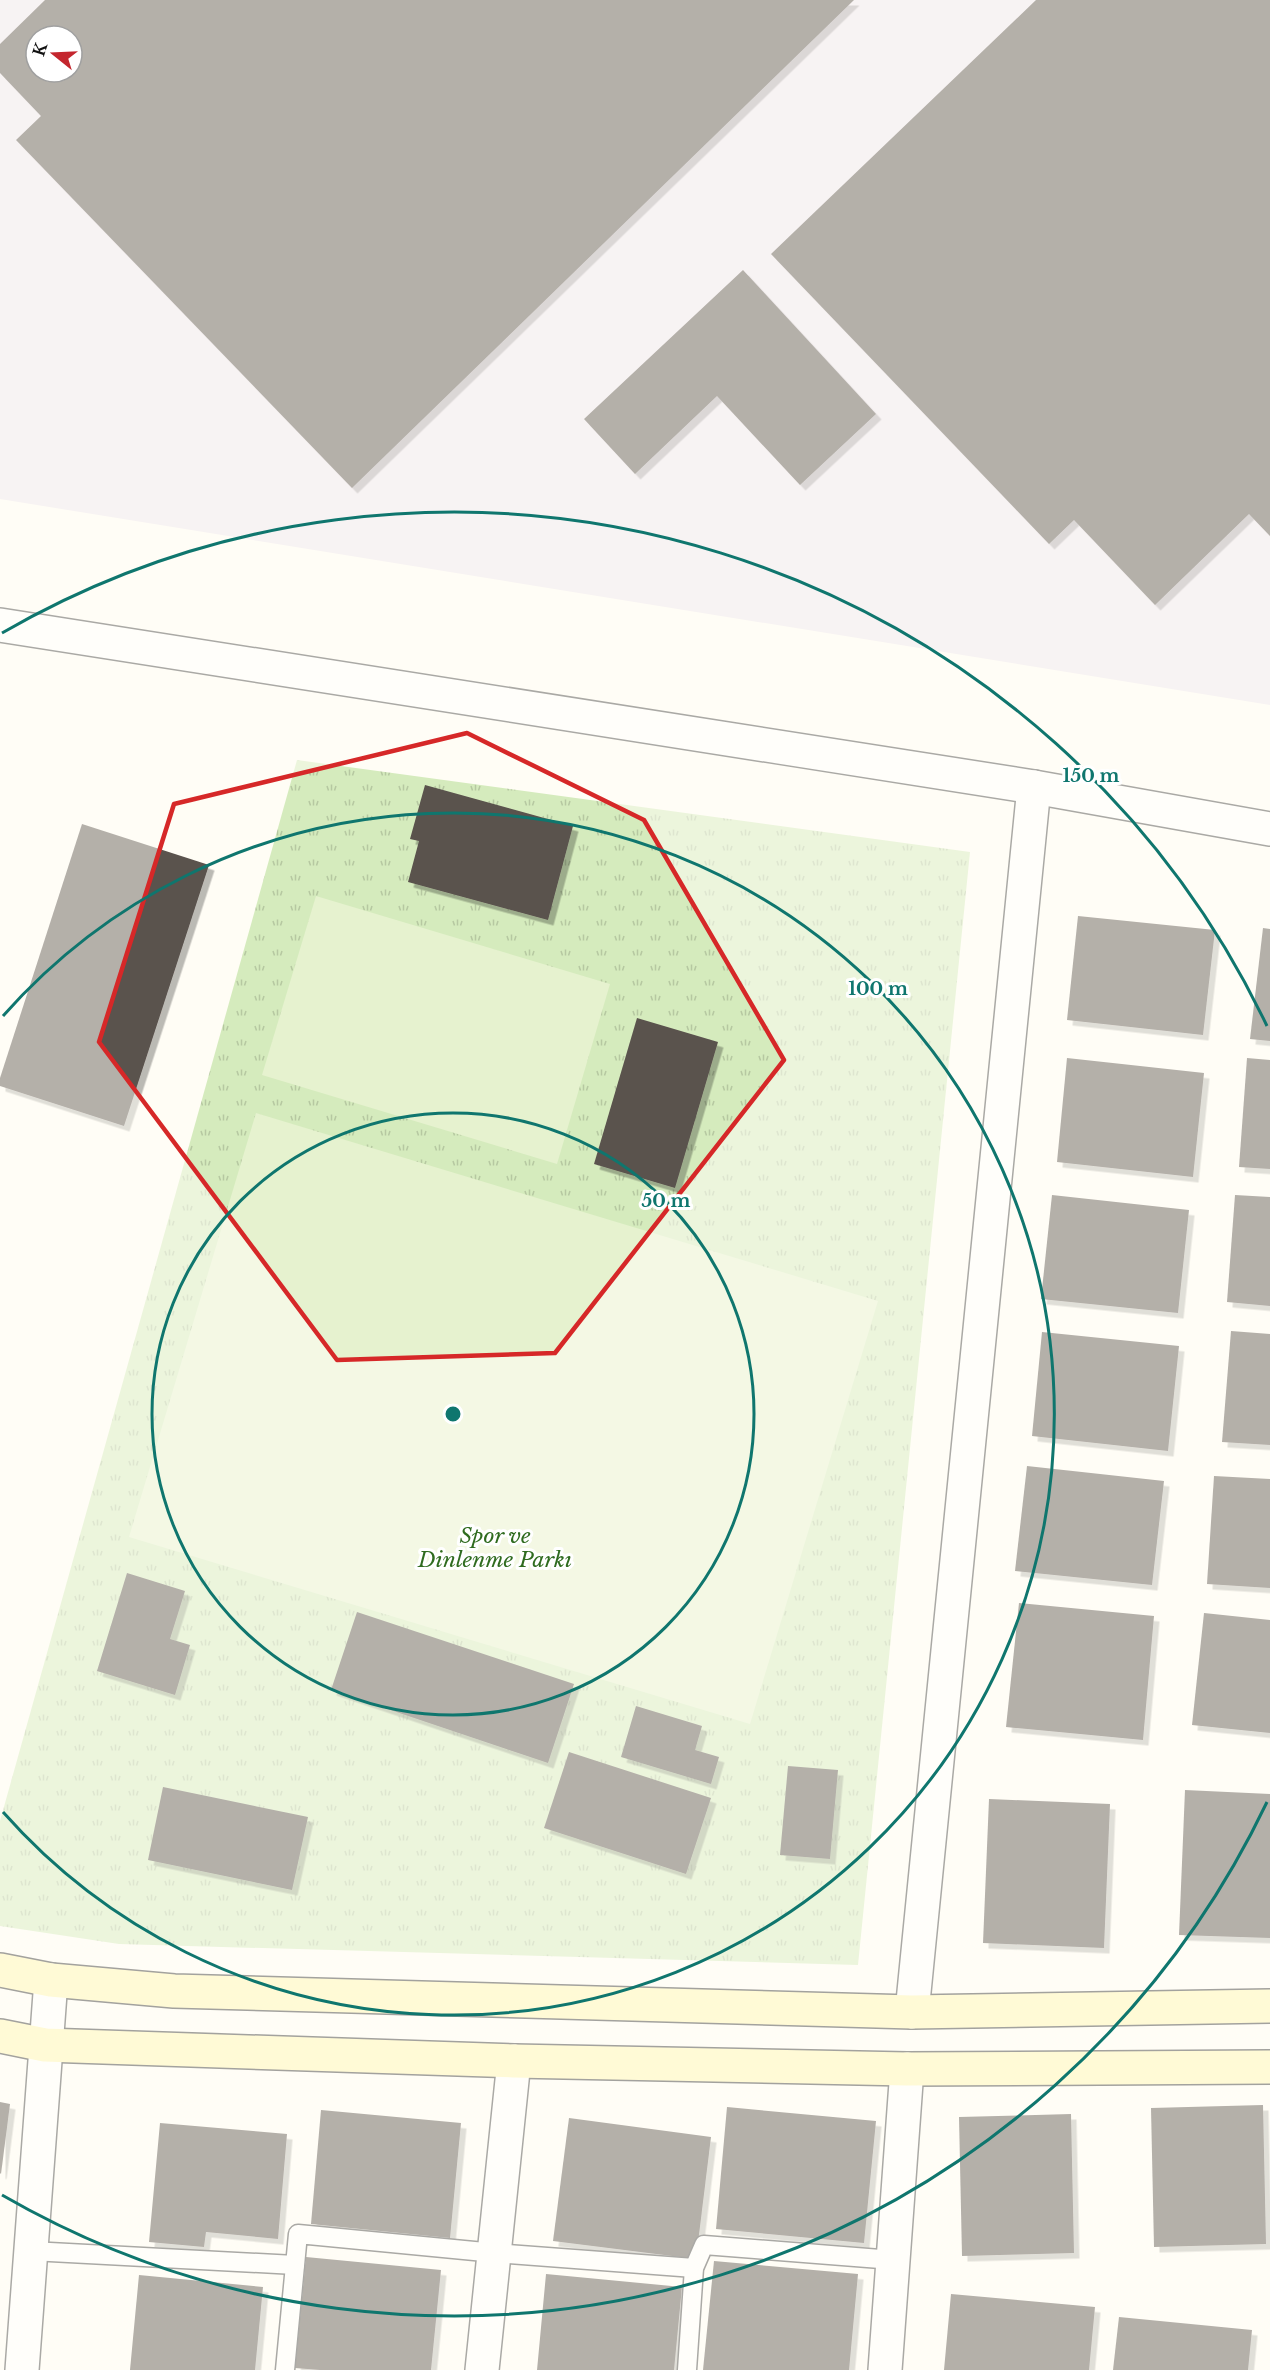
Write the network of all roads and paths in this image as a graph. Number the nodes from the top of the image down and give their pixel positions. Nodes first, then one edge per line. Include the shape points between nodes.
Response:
1 (0, 625) edge
2 (1034, 787) junction
3 (1270, 829) edge
4 (0, 1970) edge
5 (51, 1980) junction
6 (1270, 2006) edge
7 (912, 2012) junction
8 (0, 2036) edge
9 (45, 2045) junction
10 (514, 2061) junction
11 (1270, 2067) edge
12 (907, 2069) junction
13 (30, 2251) junction
14 (495, 2253) junction
15 (893, 2260) junction
16 (295, 2265) junction
17 (694, 2268) junction
18 (22, 2370) edge
19 (285, 2370) edge
20 (482, 2370) edge
21 (687, 2370) edge
22 (885, 2370) edge

1 - 2 street
2 - 3 street
2 - 7 street
4 - 5 street
5 - 7 street via 174,1991
5 - 9 street
6 - 7 street
8 - 9 street
9 - 10 street
9 - 13 street
10 - 12 street
10 - 14 street
11 - 12 street
12 - 15 street
13 - 16 lane
13 - 18 street
14 - 16 lane via 298,2234
14 - 17 lane
14 - 20 street
15 - 17 lane via 704,2245
15 - 22 street
16 - 19 lane
17 - 21 lane

